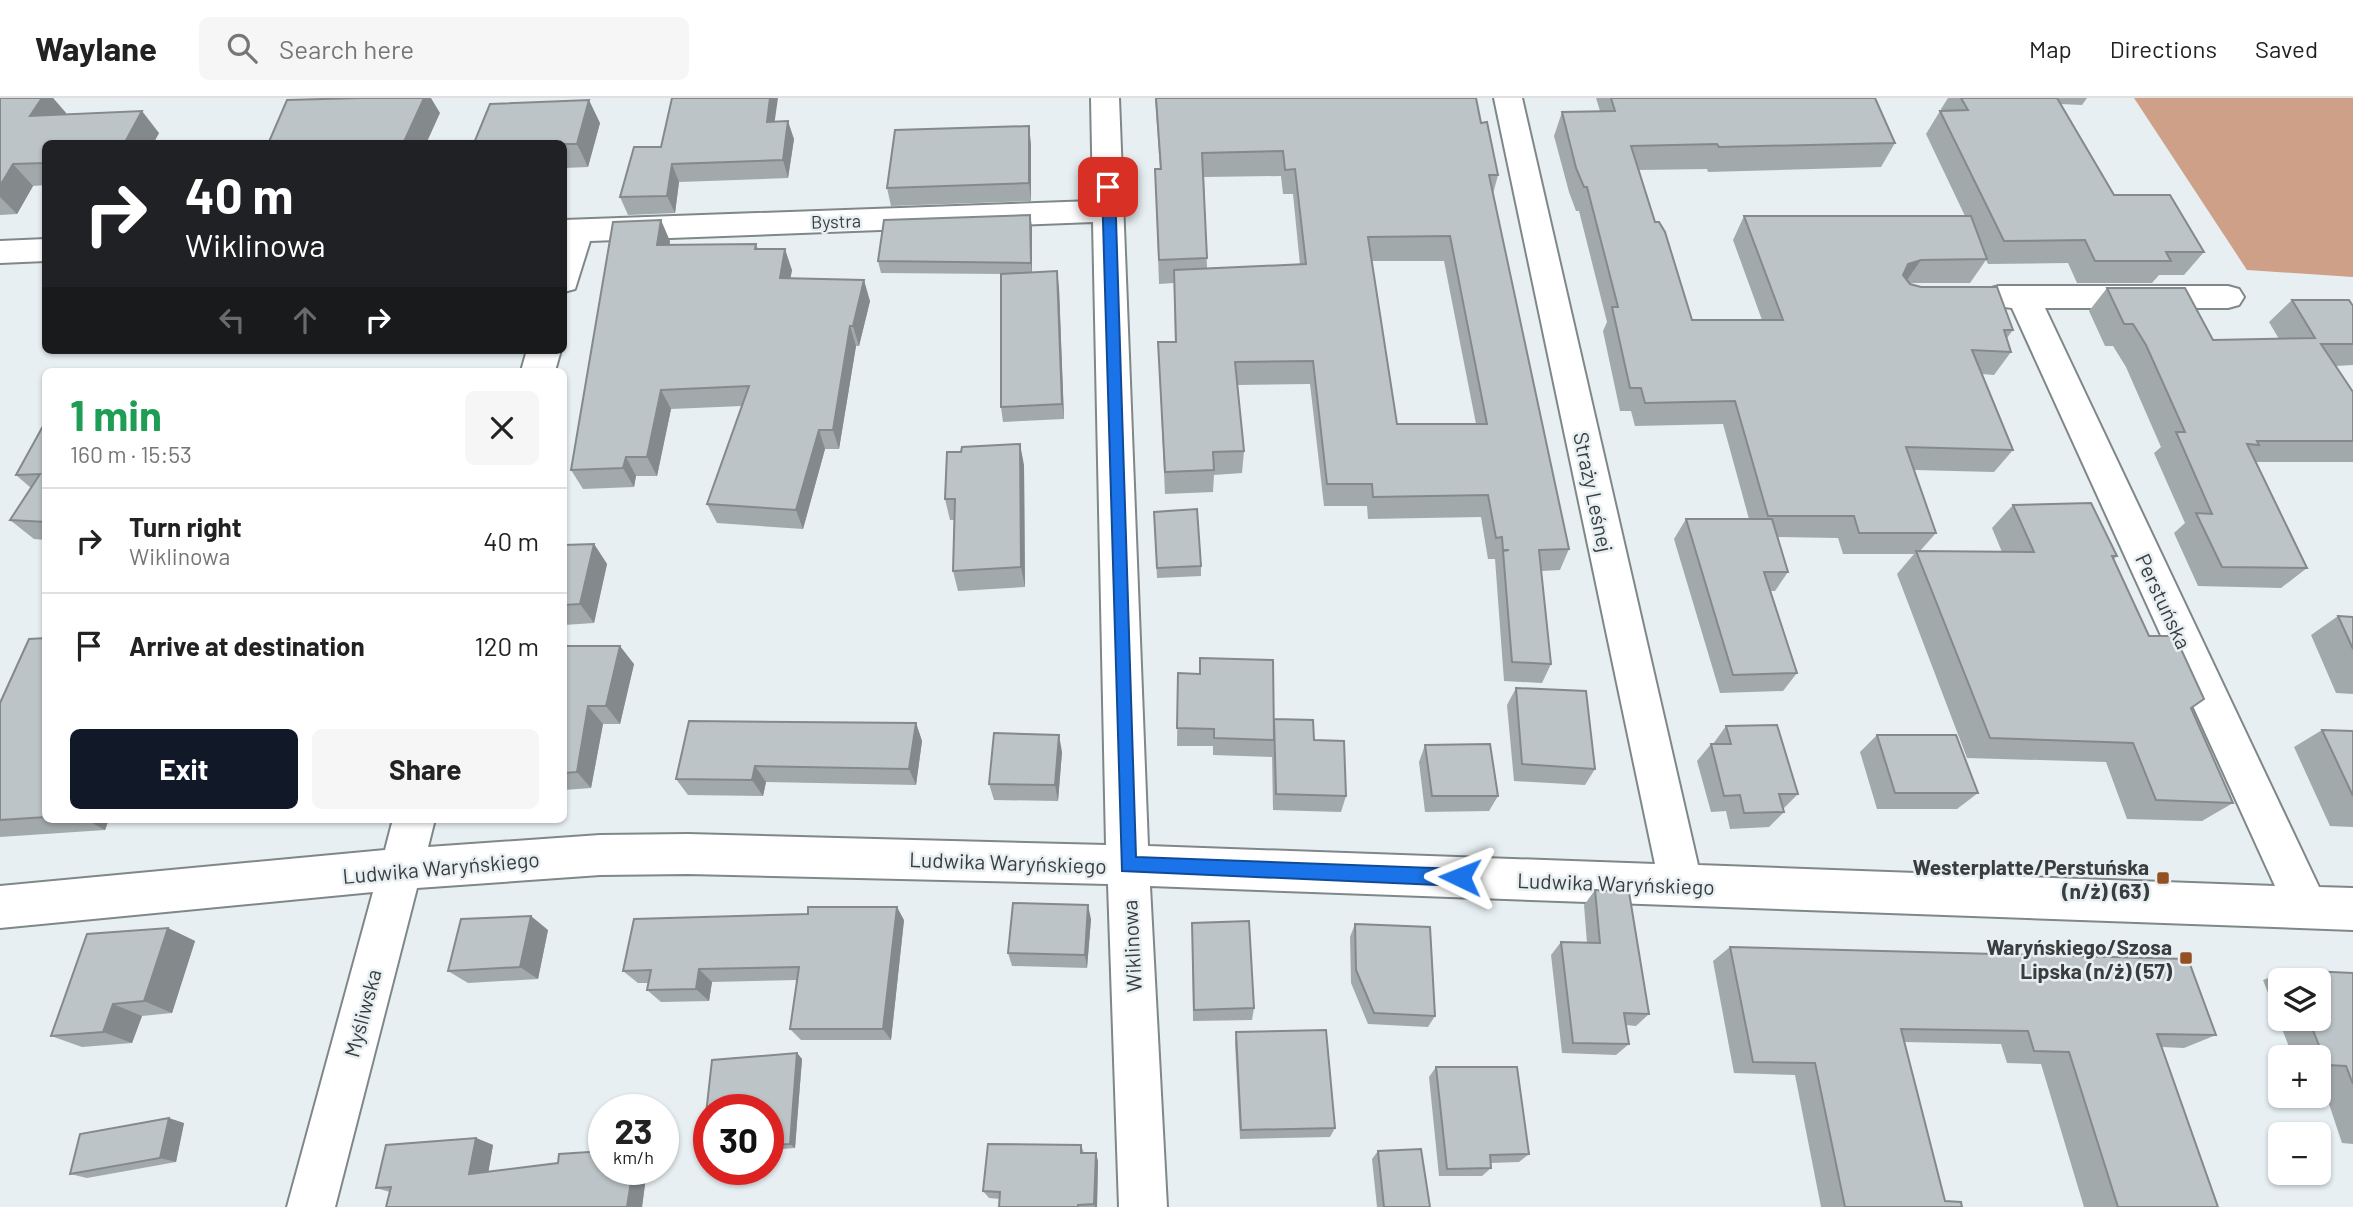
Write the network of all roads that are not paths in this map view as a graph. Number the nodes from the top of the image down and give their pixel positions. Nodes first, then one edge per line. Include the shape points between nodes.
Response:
1 (1105, 98) edge
2 (1508, 98) edge
3 (1109, 211) junction
4 (570, 230) edge
5 (42, 250) edge
6 (0, 252) edge
7 (567, 256) edge
8 (1971, 297) edge
9 (2022, 297) junction
10 (2228, 297) dead end
11 (413, 823) edge
12 (1128, 865) junction
13 (400, 869) junction
14 (1681, 886) junction
15 (2306, 906) junction
16 (0, 907) edge
17 (2353, 909) edge
18 (311, 1207) edge
19 (1143, 1207) edge

1 - 3 street, Wiklinowa
2 - 14 street, Straży Leśnej
3 - 4 street, Bystra
3 - 12 street, Wiklinowa
4 - 7 street
5 - 6 street
8 - 9 street
9 - 10 street
9 - 15 street, Perstuńska
11 - 13 street, Myśliwska
12 - 13 street, Ludwika Waryńskiego via 688,854 600,855
12 - 14 street, Ludwika Waryńskiego
12 - 19 street, Wiklinowa
13 - 16 street, Ludwika Waryńskiego
13 - 18 street, Myśliwska
14 - 15 street, Ludwika Waryńskiego
15 - 17 street, Ludwika Waryńskiego

